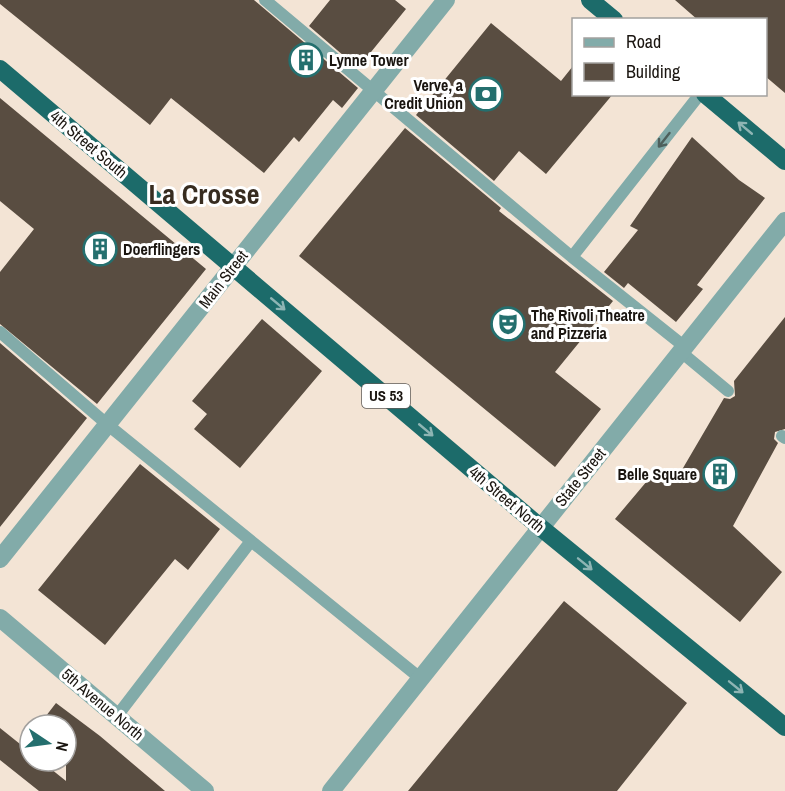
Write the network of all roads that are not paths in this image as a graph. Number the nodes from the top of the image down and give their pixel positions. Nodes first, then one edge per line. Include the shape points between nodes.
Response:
1 (265, 0) edge
2 (446, 0) edge
3 (590, 0) edge
4 (612, 18) edge
5 (0, 69) edge
6 (375, 91) junction
7 (701, 96) edge
8 (705, 96) edge
9 (785, 161) edge
10 (785, 221) edge
11 (572, 257) junction
12 (233, 266) junction
13 (0, 332) edge
14 (683, 350) junction
15 (728, 391) dead end
16 (108, 425) junction
17 (540, 527) junction
18 (251, 541) junction
19 (0, 559) edge
20 (0, 618) edge
21 (420, 678) junction
22 (117, 716) junction
23 (785, 728) edge
24 (205, 791) edge
25 (331, 791) edge

1 - 6 lane
2 - 6 street, Main Street
3 - 4 highway
5 - 12 highway, 4th Street South / US 53
6 - 11 lane
6 - 12 street, Main Street
7 -> 11 lane
9 -> 8 highway
10 - 14 street, State Street
11 - 14 lane
12 - 16 street, Main Street
12 -> 17 highway, 4th Street North / US 53
13 - 16 lane
14 - 15 lane
14 - 17 street, State Street
16 - 18 lane
16 - 19 street, Main Street
17 - 21 street, State Street
17 -> 23 highway, 4th Street North / US 53
18 - 21 lane
18 - 22 lane
20 - 22 street, 5th Avenue North
21 - 25 street, State Street
22 - 24 street, 5th Avenue North

